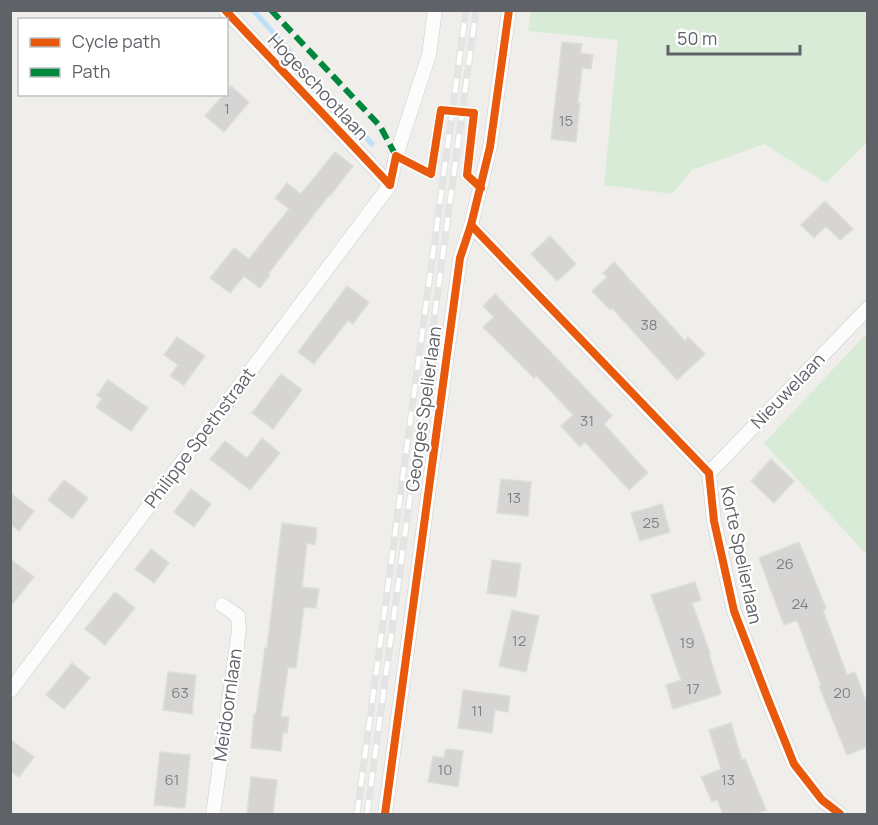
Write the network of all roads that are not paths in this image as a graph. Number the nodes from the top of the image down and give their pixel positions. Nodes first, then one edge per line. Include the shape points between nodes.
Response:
1 (225, 10) edge
2 (435, 10) edge
3 (509, 10) edge
4 (390, 185) junction
5 (471, 225) junction
6 (867, 308) edge
7 (708, 473) junction
8 (222, 605) dead end
9 (10, 691) edge
10 (213, 814) edge
11 (385, 814) edge
12 (840, 814) edge

1 - 4 street, Hogeschootlaan
2 - 4 street via 429,55
3 - 5 street, Georges Spelierlaan via 490,147
4 - 9 street, Philippe Spethstraat
5 - 7 street, Korte Spelierlaan
5 - 11 street, Georges Spelierlaan via 460,258
6 - 7 street, Nieuwelaan
7 - 12 street, Korte Spelierlaan via 734,611 767,697 794,764 822,800
8 - 10 street, Meidoornlaan via 238,616 239,630

